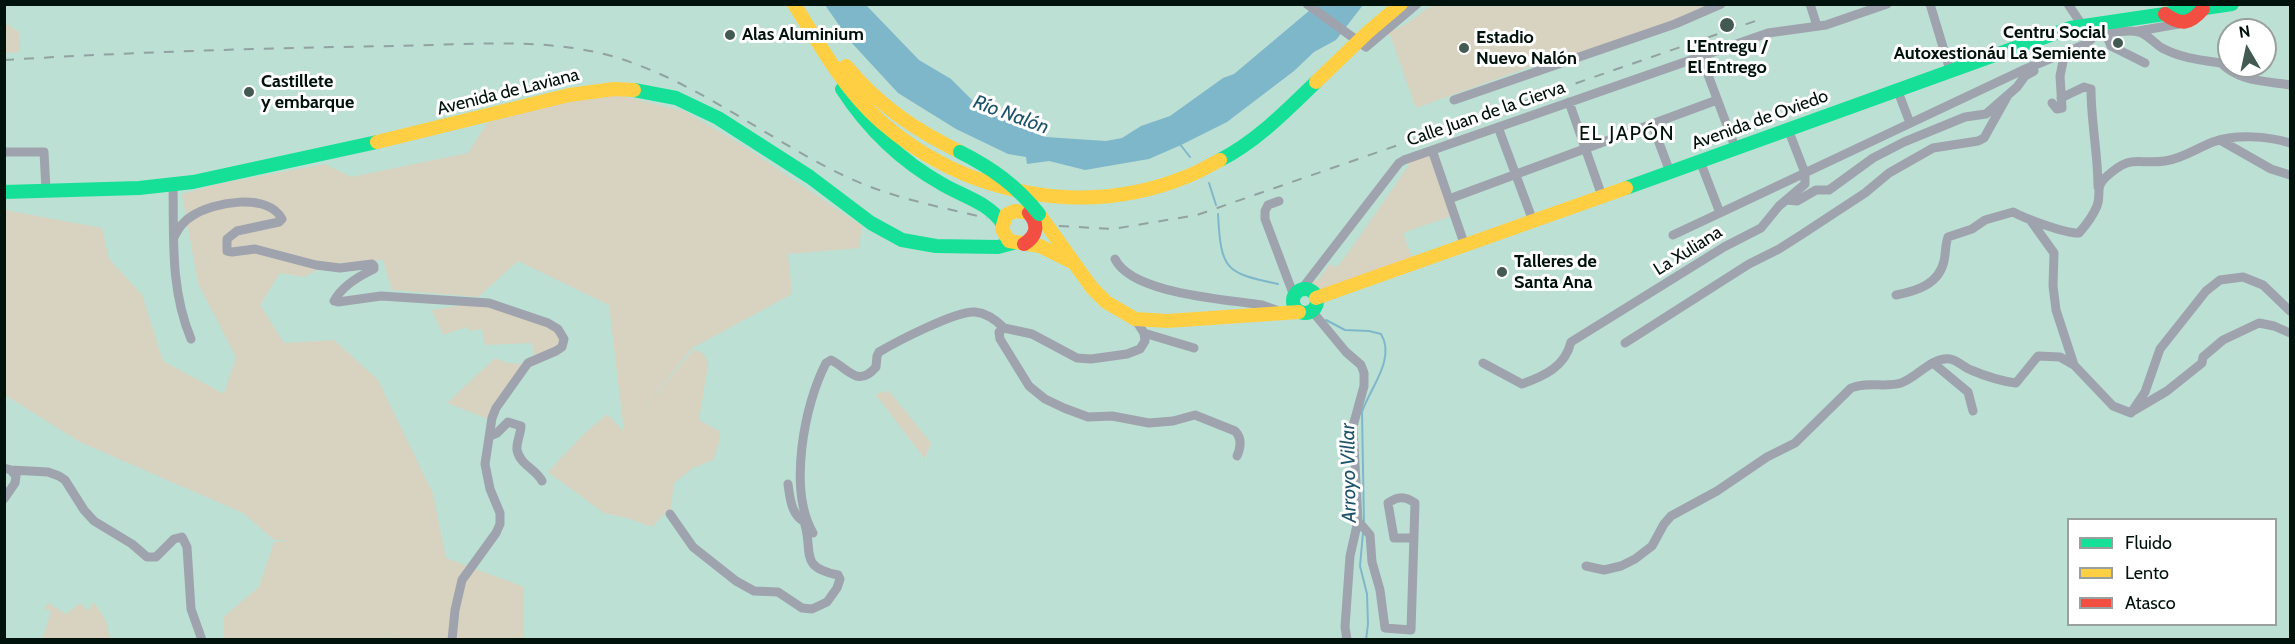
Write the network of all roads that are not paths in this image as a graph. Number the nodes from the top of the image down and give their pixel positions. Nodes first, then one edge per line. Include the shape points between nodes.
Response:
1 (1307, 4) edge
2 (1401, 4) edge
3 (1417, 4) edge
4 (1721, 4) edge
5 (1810, 4) edge
6 (1887, 4) edge
7 (1930, 4) edge
8 (2068, 4) edge
9 (2232, 4) edge
10 (798, 8) edge
11 (2189, 14) edge
12 (1822, 25) junction
13 (2082, 25) junction
14 (2136, 31) junction
15 (2101, 34) junction
16 (2064, 54) junction
17 (1701, 56) junction
18 (2145, 63) dead end
19 (1950, 70) junction
20 (2290, 85) edge
21 (1897, 89) junction
22 (2008, 95) junction
23 (1454, 100) dead end
24 (1717, 100) junction
25 (1569, 102) junction
26 (1910, 123) junction
27 (1652, 124) junction
28 (1498, 127) junction
29 (1788, 129) junction
30 (2220, 140) junction
31 (2290, 142) edge
32 (1735, 147) junction
33 (1585, 149) junction
34 (1432, 150) junction
35 (4, 152) edge
36 (1700, 161) junction
37 (1670, 172) junction
38 (1805, 173) junction
39 (1516, 175) junction
40 (2290, 175) edge
41 (173, 184) junction
42 (2098, 187) junction
43 (46, 190) junction
44 (4, 192) edge
45 (1602, 196) junction
46 (1449, 199) junction
47 (1786, 200) junction
48 (1279, 201) dead end
49 (1034, 213) junction
50 (1720, 213) junction
51 (1533, 221) junction
52 (2031, 221) junction
53 (1003, 226) junction
54 (1674, 235) dead end
55 (174, 237) junction
56 (1019, 244) junction
57 (983, 246) junction
58 (1466, 246) junction
59 (1115, 259) dead end
60 (1074, 263) junction
61 (1896, 295) dead end
62 (1305, 298) junction
63 (1270, 311) junction
64 (2290, 311) edge
65 (1135, 319) junction
66 (1004, 328) junction
67 (1144, 333) junction
68 (2290, 333) edge
69 (191, 339) dead end
70 (1625, 343) dead end
71 (1194, 348) dead end
72 (1483, 363) dead end
73 (1933, 363) junction
74 (2074, 364) junction
75 (1973, 411) dead end
76 (2131, 413) junction
77 (490, 436) junction
78 (1237, 456) dead end
79 (8, 469) edge
80 (542, 480) dead end
81 (788, 484) dead end
82 (4, 499) edge
83 (670, 514) dead end
84 (1359, 522) junction
85 (805, 523) junction
86 (813, 533) dead end
87 (1413, 538) junction
88 (1586, 566) dead end
89 (202, 639) edge
90 (452, 639) edge
91 (1347, 639) edge

1 - 3 street via 1366,47
2 - 10 street, bridge via 1253,140 1203,170 1175,181 1093,199 1006,190 975,180 923,154 899,138 858,97
4 - 23 street via 1675,24
5 - 12 street
6 - 12 street, Calle Juan de la Cierva
7 - 19 street
8 - 13 street
9 - 11 street
10 - 49 street, bridge via 872,96 904,122 1002,174 1020,191
10 - 53 street via 835,78 867,127 944,186 991,209
11 - 13 street, Avenida de Oviedo
11 - 14 street
12 - 17 street, Calle Juan de la Cierva via 1768,33
13 - 15 street
13 - 19 street, Avenida de Oviedo
14 - 15 street
14 - 20 street via 2175,54 2221,63 2245,78
15 - 16 street
15 - 18 street via 2111,46
16 - 22 street via 2025,76
16 - 26 street
16 - 42 street via 2057,100 2084,87 2091,88
17 - 24 street
17 - 25 street, Calle Juan de la Cierva
19 - 21 street, Avenida de Oviedo
21 - 26 street
21 - 29 street, Avenida de Oviedo
22 - 47 street via 1986,114 1943,125 1873,158 1829,190 1816,190 1797,201
22 - 70 street via 1984,138 1933,148 1889,173 1779,249
24 - 27 street
24 - 32 street
25 - 28 street, Calle Juan de la Cierva
25 - 33 street
26 - 38 street
27 - 33 street
27 - 37 street
28 - 34 street, Calle Juan de la Cierva
28 - 39 street
29 - 32 street, Avenida de Oviedo
29 - 38 street
30 - 31 street
30 - 40 street via 2271,169
30 - 42 street via 2167,161 2133,160 2104,178
32 - 36 street, Avenida de Oviedo
33 - 39 street
33 - 45 street
34 - 46 street
34 - 62 street, Calle Juan de la Cierva via 1399,163
35 - 43 street via 44,152
36 - 37 street, Avenida de Oviedo
36 - 50 street
37 - 45 street, Avenida de Oviedo
38 - 47 street, La Xuliana via 1806,184
38 - 50 street
39 - 46 street
39 - 51 street
41 - 43 street, Avenida de Laviana
41 - 55 street
41 - 57 street, Avenida de Laviana via 216,179 567,94 637,89 672,98 726,123 821,184 874,226 903,241 929,246
42 - 52 street via 2094,213 2079,233
43 - 44 street, Avenida de Laviana
45 - 51 street, Avenida de Oviedo
46 - 58 street
47 - 72 street, La Xuliana via 1761,228 1571,342 1561,364 1542,377 1522,384
48 - 62 street via 1268,205 1265,219
49 - 53 street via 1012,212
49 - 56 street via 1034,236
49 - 60 street
50 - 54 street
51 - 58 street, Avenida de Oviedo
52 - 61 street via 2013,212 1948,237 1941,274 1915,291
52 - 74 street via 2054,253 2056,310
53 - 56 street via 1004,235
53 - 57 street via 993,242
55 - 69 street via 176,292
55 - 77 street via 181,224 194,214 229,202 264,204 282,219 237,231 227,239 227,251 255,249 340,268 372,264 374,269 335,297 338,302 381,296 489,303 548,322 564,339 562,346 528,363 496,408
56 - 57 street, Avenida de Laviana
56 - 60 street via 1040,246
58 - 62 street, Avenida de Oviedo
59 - 63 street via 1125,273 1145,284 1262,305
60 - 65 street via 1106,302
62 - 63 street, Avenida de Oviedo
62 - 84 street via 1364,373 1353,426
63 - 65 street, Avenida de Oviedo via 1167,321
64 - 76 street via 2263,285 2243,277 2220,280 2206,291 2160,349 2145,392
65 - 67 street
66 - 67 street via 1032,334 1077,358 1091,359 1140,349
66 - 78 street via 1000,339 1029,386 1045,399 1088,417 1112,416 1149,423 1195,415 1235,431 1240,443
66 - 85 street via 983,314 968,312 885,348 877,356 876,367 865,376 855,376 831,360 826,363 802,440 800,496
67 - 71 street
68 - 76 street via 2259,323 2223,340 2176,384
73 - 74 street via 1951,359 1970,370 2016,383 2038,356 2060,357
73 - 75 street via 1968,392
73 - 88 street via 1902,382 1851,388 1795,443 1671,516 1652,546 1635,559 1604,570
74 - 76 street via 2113,406
77 - 80 street via 508,422 521,426 518,452
77 - 90 street via 485,464 500,524 462,580
79 - 82 street via 15,476 15,483
79 - 89 street via 48,472 65,480 91,518 147,557 156,557 174,539 182,537 188,547 191,609
81 - 85 street via 790,503
83 - 85 street via 693,547 736,580 758,592 780,593 808,609 827,602 840,579 838,575 822,572 810,560
84 - 87 street via 1370,535 1385,628 1411,630
84 - 91 street via 1350,556
85 - 86 street
87 - 87 street via 1394,538 1388,503 1396,498 1415,503

